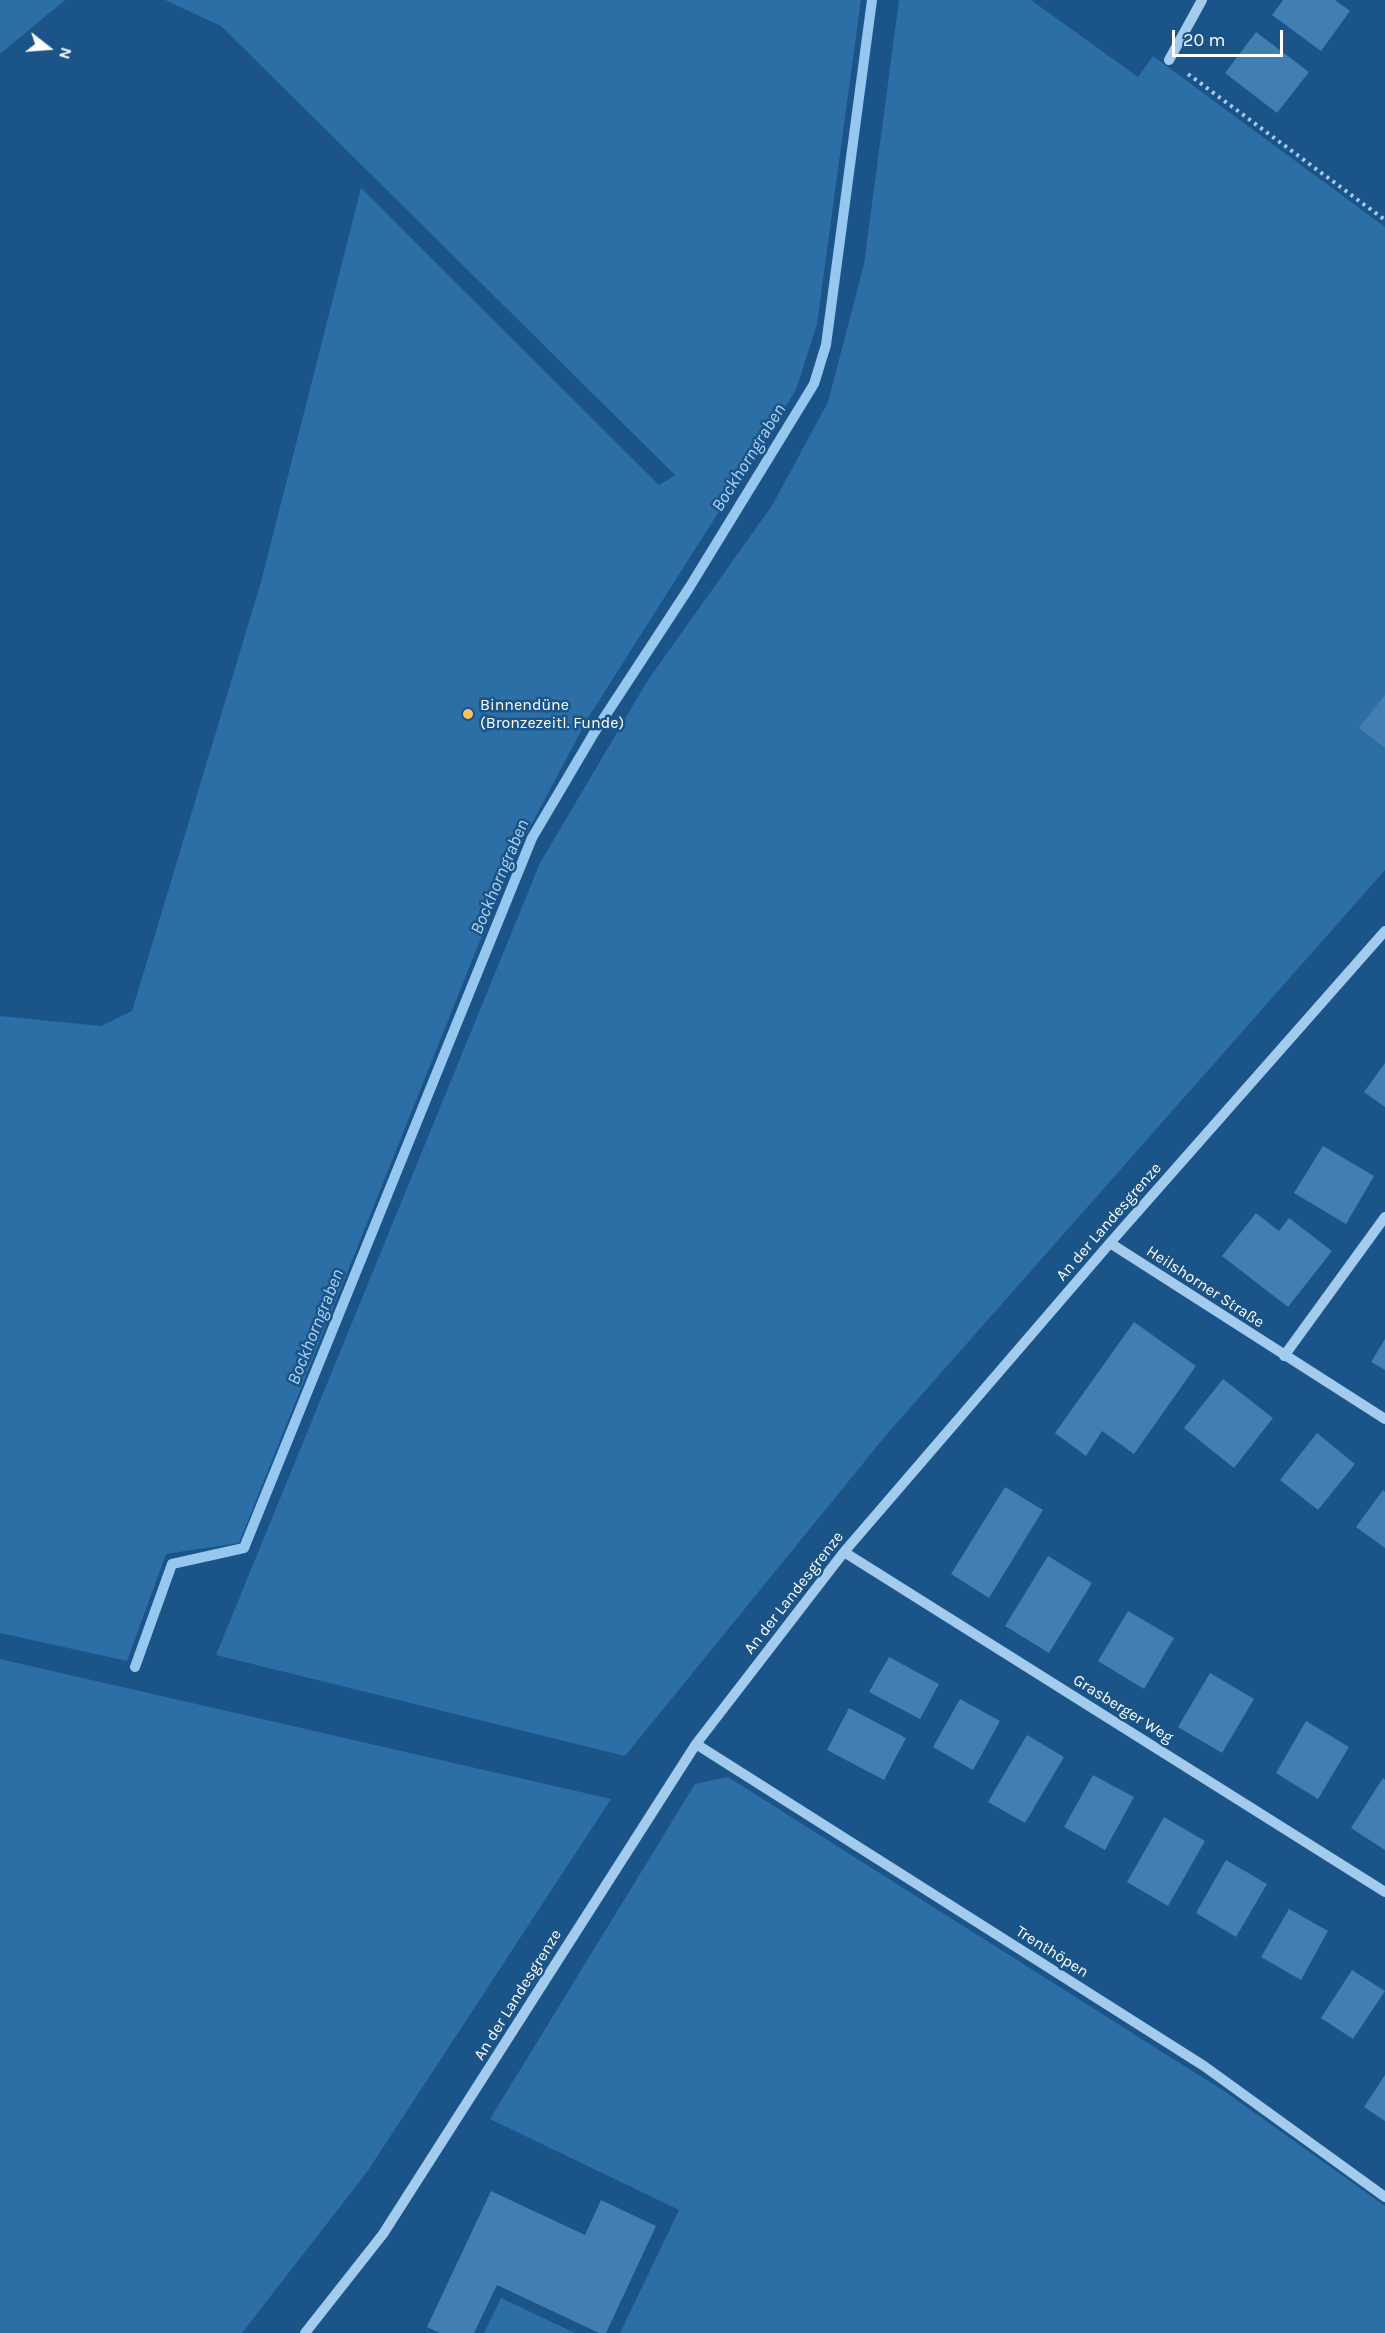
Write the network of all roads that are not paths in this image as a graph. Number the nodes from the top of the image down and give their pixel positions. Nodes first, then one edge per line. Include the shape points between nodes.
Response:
1 (1202, 0) edge
2 (1169, 60) road end
3 (1385, 932) edge
4 (1385, 1217) edge
5 (1110, 1244) junction
6 (1284, 1356) junction
7 (1385, 1419) edge
8 (844, 1552) junction
9 (696, 1744) junction
10 (1385, 1892) edge
11 (1385, 2197) edge
12 (305, 2333) edge

1 - 2 street
3 - 5 street, An der Landesgrenze
4 - 6 street
5 - 6 street, Heilshorner Straße
5 - 8 street, An der Landesgrenze
6 - 7 street, Heilshorner Straße
8 - 9 street, An der Landesgrenze
8 - 10 street, Grasberger Weg
9 - 11 street, Trenthöpen via 1204,2066
9 - 12 street, An der Landesgrenze via 383,2234

